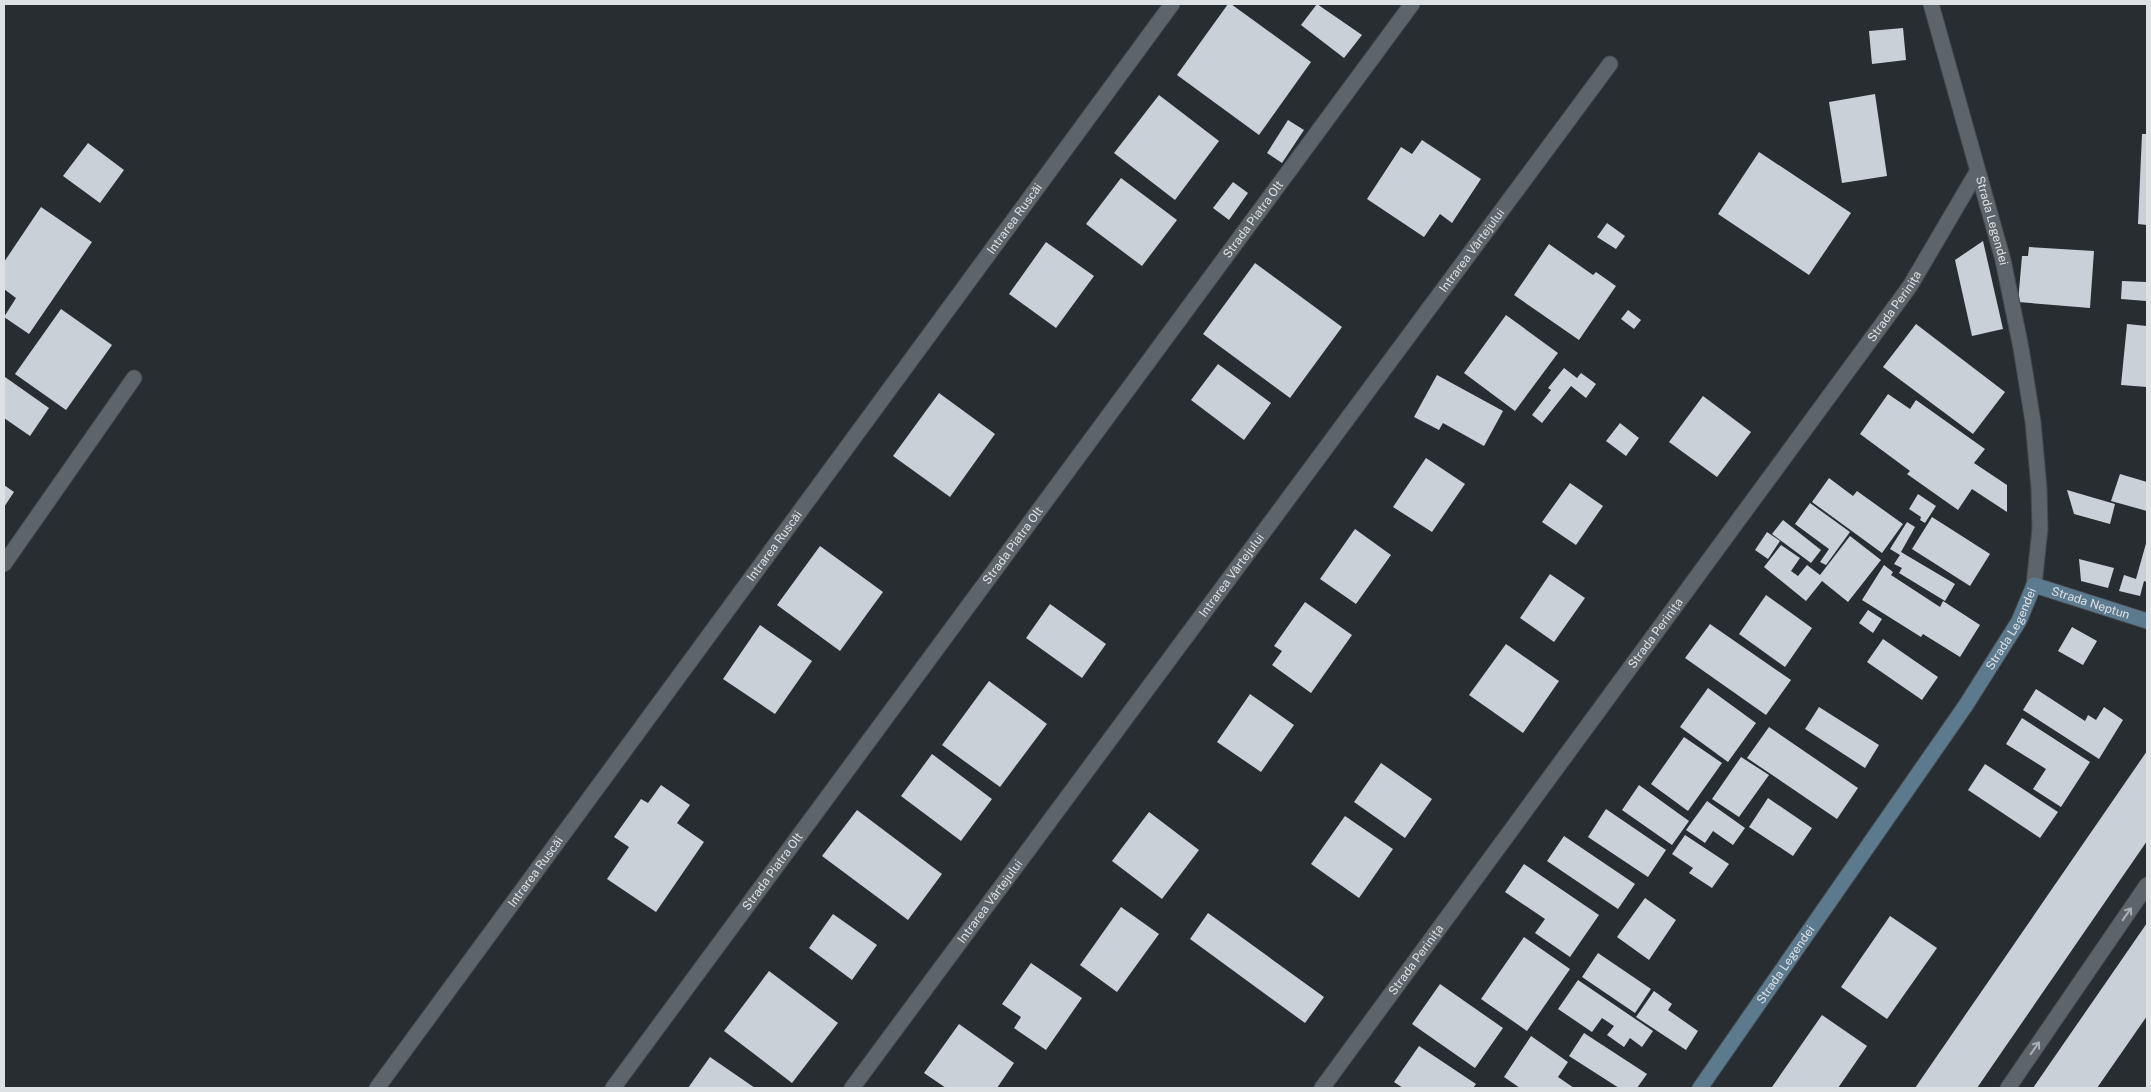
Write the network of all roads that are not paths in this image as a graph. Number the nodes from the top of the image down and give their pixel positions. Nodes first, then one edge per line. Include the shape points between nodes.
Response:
1 (1172, 4) edge
2 (1412, 4) edge
3 (1931, 4) edge
4 (1610, 64) dead end
5 (1977, 172) junction
6 (134, 378) dead end
7 (4, 564) edge
8 (2034, 586) junction
9 (2147, 621) edge
10 (2147, 885) edge
11 (377, 1088) edge
12 (612, 1088) edge
13 (852, 1088) edge
14 (1322, 1088) edge
15 (1700, 1088) edge
16 (2008, 1088) edge

1 - 11 street, Intrarea Ruscăi
2 - 12 street, Strada Piatra Olt
3 - 5 street, Strada Legendei
4 - 13 street, Intrarea Vârtejului
5 - 8 street, Strada Legendei via 2003,260 2033,422 2040,529
5 - 14 street, Strada Perinița via 1910,286
6 - 7 street
8 - 9 street, Strada Neptun
8 - 15 street, Strada Legendei via 2019,621 1971,698
16 -> 10 street

